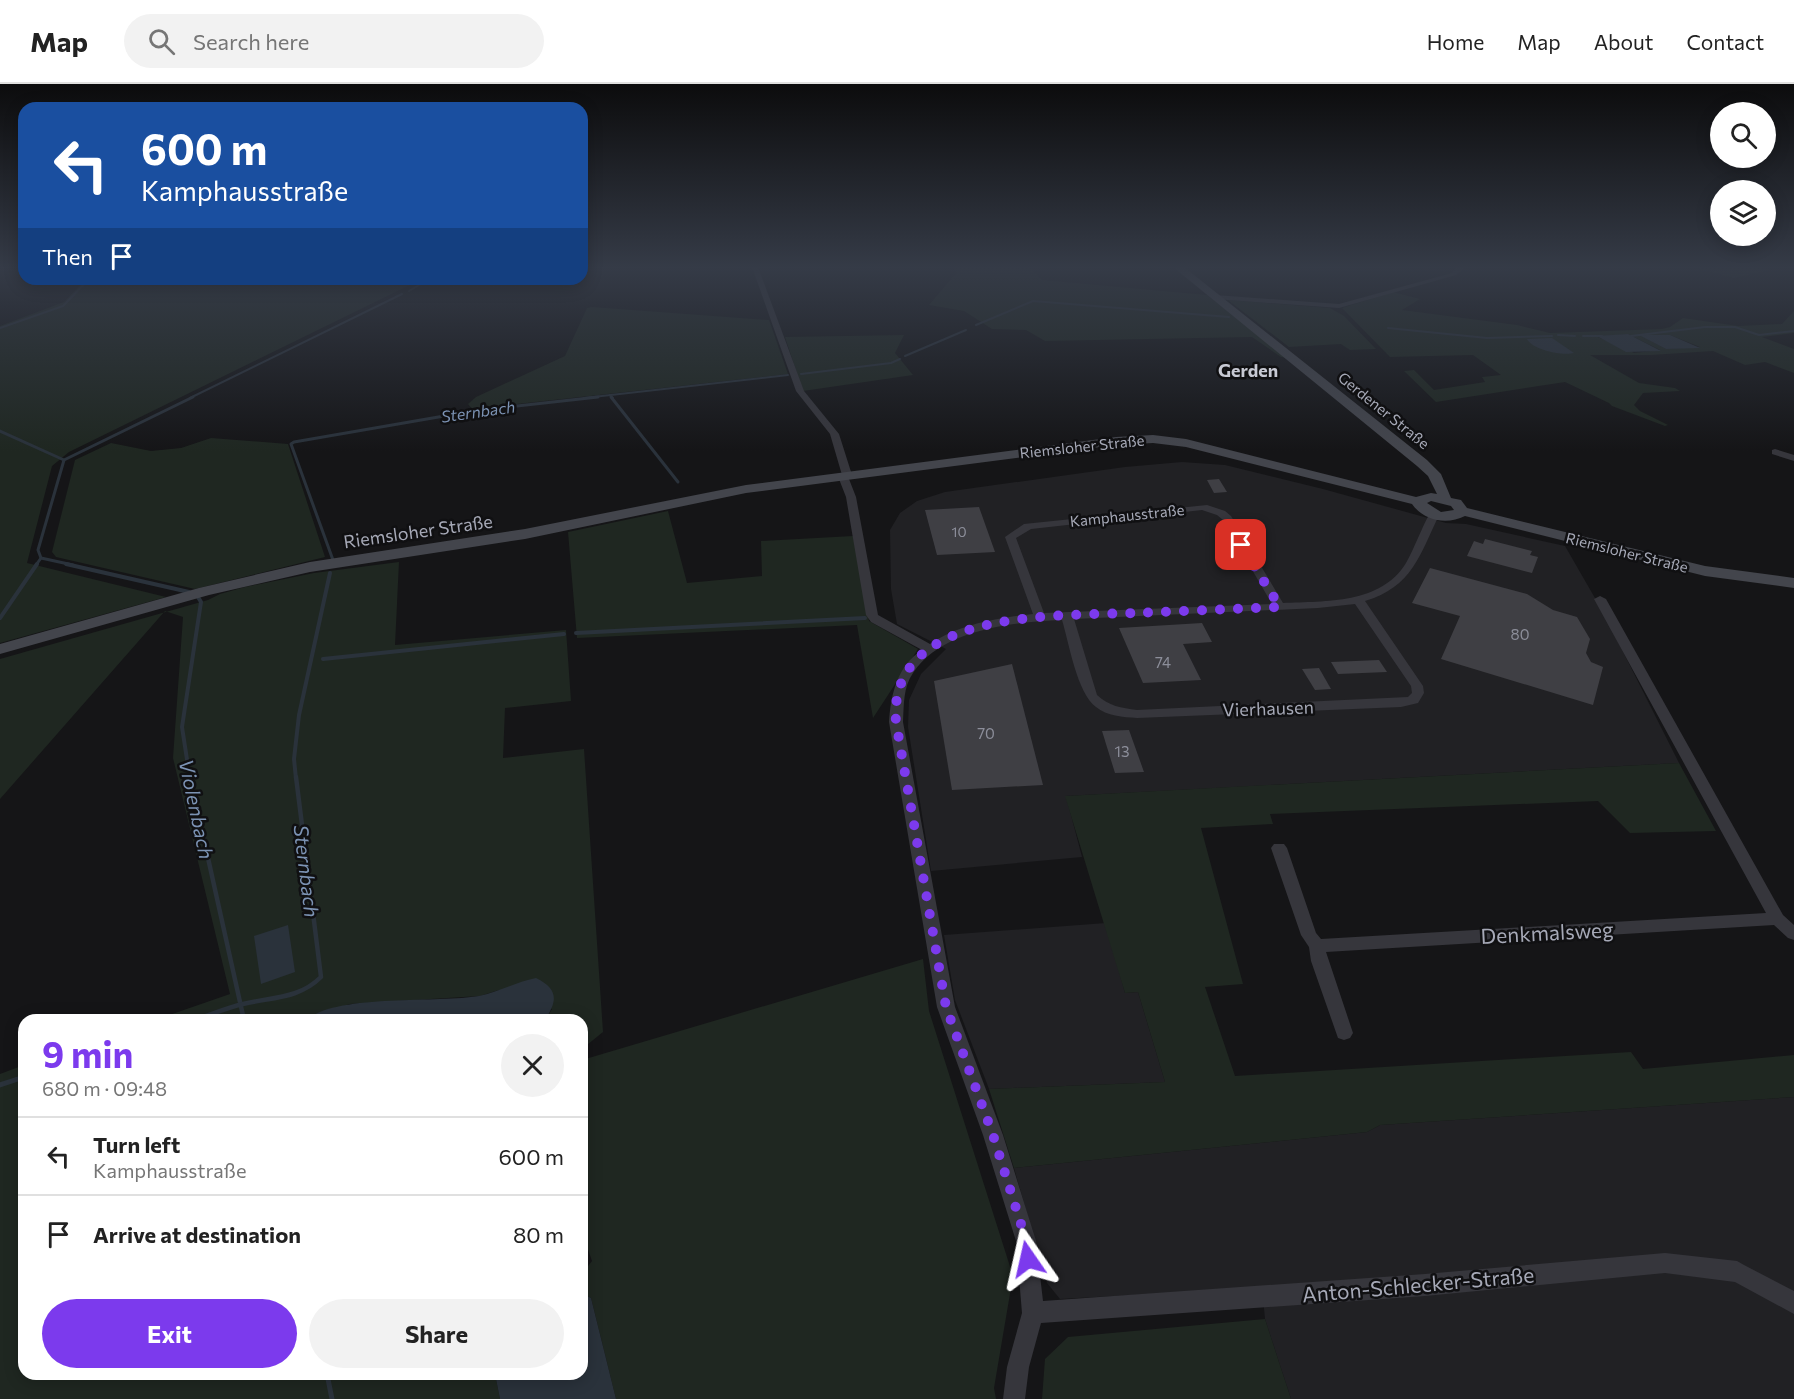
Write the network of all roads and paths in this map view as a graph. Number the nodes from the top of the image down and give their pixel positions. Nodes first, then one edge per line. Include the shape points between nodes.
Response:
1 (777, 328) edge
2 (1254, 328) edge
3 (1775, 452) dead end
4 (1794, 458) edge
5 (847, 475) junction
6 (1444, 498) junction
7 (1420, 502) junction
8 (1462, 511) junction
9 (1434, 515) junction
10 (1794, 583) edge
11 (1358, 599) junction
12 (1600, 599) dead end
13 (1280, 607) junction
14 (1067, 615) junction
15 (1040, 616) junction
16 (930, 648) junction
17 (0, 649) edge
18 (1279, 848) dead end
19 (1777, 919) junction
20 (1794, 934) edge
21 (1317, 946) junction
22 (1344, 1033) dead end
23 (1794, 1304) edge
24 (1034, 1313) junction
25 (1014, 1399) edge

1 - 5 street via 800,392 834,434
2 - 6 main road, Gerdener Straße via 1422,463 1440,484
3 - 4 street
5 - 7 main road, Riemsloher Straße via 1153,439 1186,443
5 - 16 street via 844,479 851,497 872,615
5 - 17 main road, Riemsloher Straße via 715,494 497,539 280,573
6 - 7 main road via 1431,497
6 - 8 main road
7 - 9 main road via 1424,510
8 - 9 main road via 1452,516
8 - 10 main road, Riemsloher Straße via 1705,572
9 - 11 street via 1401,578 1384,590
11 - 13 street
11 - 14 street, Vierhausen via 1417,686 1418,693 1413,699 1401,703 1118,712 1091,696
12 - 19 street
13 - 14 street
13 - 15 street, Kamphausstraße via 1227,518 1203,507 1039,525 1017,531 1010,537 1012,546
14 - 15 street
15 - 16 street via 980,625
16 - 24 street via 903,678 894,706 896,722 946,1007 1026,1240
18 - 21 street via 1309,935
19 - 20 street
19 - 21 street, Denkmalsweg
21 - 22 street
23 - 24 street, Anton-Schlecker-Straße via 1737,1272 1665,1263
24 - 25 street via 1018,1367

